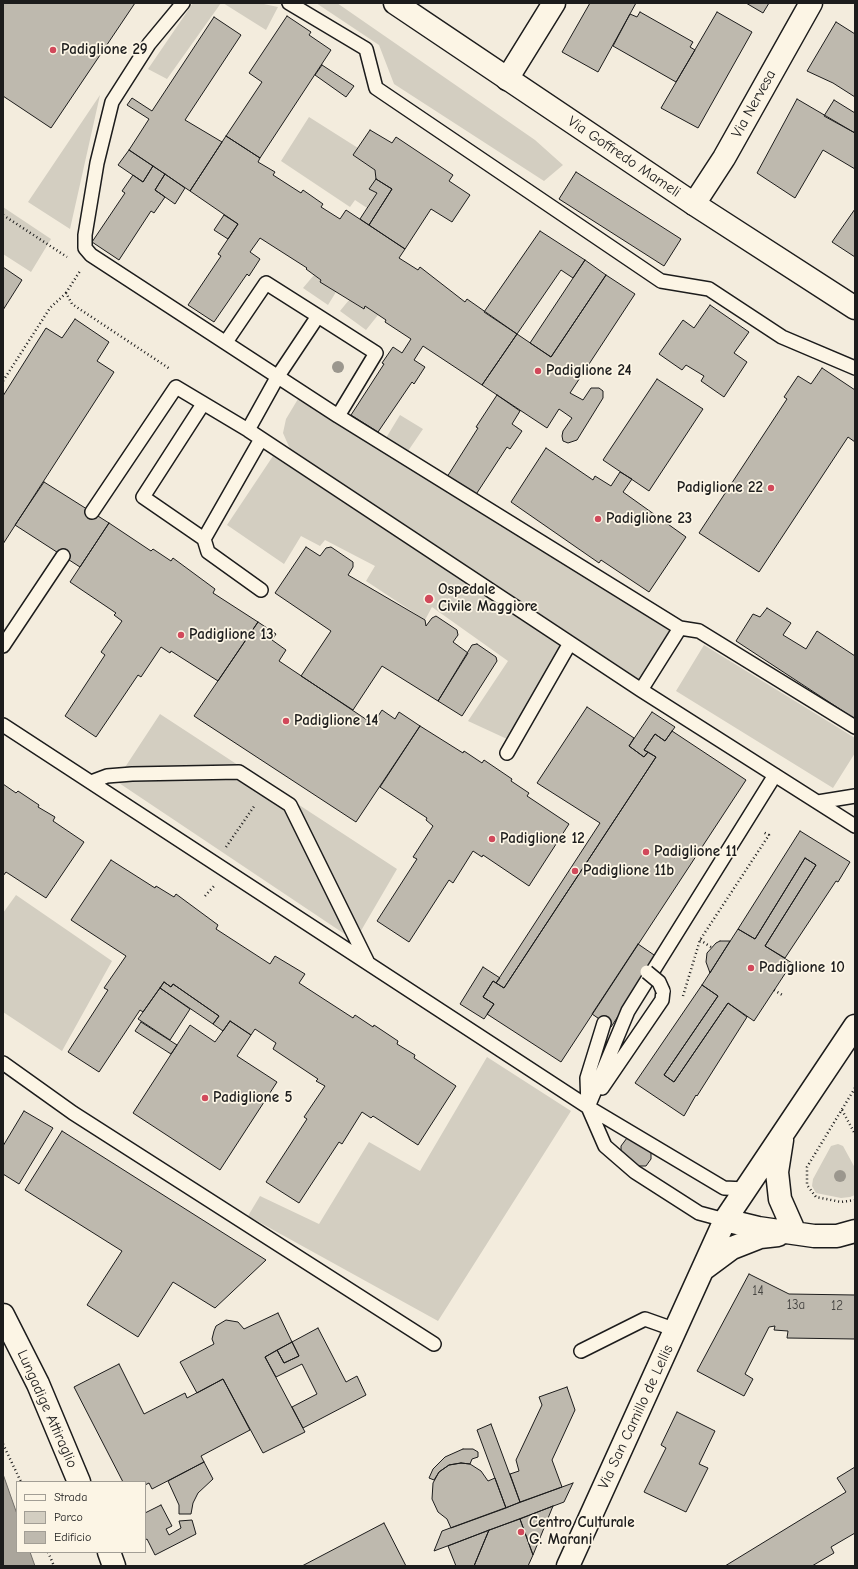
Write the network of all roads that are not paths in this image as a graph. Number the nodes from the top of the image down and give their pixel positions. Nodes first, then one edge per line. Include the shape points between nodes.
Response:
1 (183, 3) edge
2 (289, 3) edge
3 (395, 3) edge
4 (554, 3) edge
5 (810, 3) edge
6 (507, 79) junction
7 (694, 204) junction
8 (855, 308) edge
9 (318, 316) junction
10 (226, 342) junction
11 (855, 368) edge
12 (278, 376) junction
13 (202, 404) junction
14 (338, 416) junction
15 (248, 430) junction
16 (261, 439) junction
17 (92, 512) dead end
18 (204, 539) junction
19 (63, 556) dead end
20 (262, 590) dead end
21 (680, 628) junction
22 (570, 643) junction
23 (3, 646) edge
24 (641, 690) junction
25 (3, 725) edge
26 (855, 727) edge
27 (507, 753) dead end
28 (775, 775) junction
29 (91, 782) junction
30 (855, 796) edge
31 (818, 802) junction
32 (855, 826) edge
33 (368, 963) junction
34 (647, 972) dead end
35 (604, 1023) dead end
36 (855, 1026) edge
37 (3, 1063) edge
38 (588, 1107) junction
39 (783, 1135) junction
40 (745, 1188) junction
41 (725, 1220) junction
42 (854, 1232) edge
43 (795, 1233) junction
44 (705, 1268) junction
45 (3, 1315) edge
46 (676, 1330) junction
47 (434, 1344) dead end
48 (581, 1351) dead end
49 (79, 1481) edge
50 (109, 1553) edge
51 (114, 1566) edge
52 (568, 1566) edge

1 - 10 lane via 149,44 112,102 98,163 85,248 91,255
2 - 11 lane via 366,49 376,88 661,281 709,289 782,336
3 - 6 street, Via Goffredo Mameli
4 - 6 street
5 - 7 street, Via Nervesa via 724,158
6 - 7 street, Via Goffredo Mameli
7 - 8 street, Via Goffredo Mameli
9 - 10 lane via 266,283
9 - 12 lane
9 - 14 lane via 376,353
10 - 12 lane
12 - 14 lane
12 - 15 lane
13 - 15 lane
13 - 17 lane via 176,387
13 - 18 lane via 143,497
14 - 21 lane
15 - 16 lane
16 - 18 lane
16 - 22 lane
18 - 20 lane via 208,552
19 - 23 lane
21 - 24 lane
21 - 26 lane via 699,631
22 - 24 lane
22 - 27 lane
24 - 28 lane
25 - 29 lane
28 - 31 lane
28 - 38 lane via 628,1011
29 - 33 lane
29 - 33 lane via 119,775 239,772 290,805
30 - 31 lane
31 - 32 lane
33 - 38 lane
34 - 38 lane, bridge via 659,982 663,991 662,1000
35 - 38 lane via 587,1078
36 - 39 street, Via San Camillo de Lellis
37 - 47 lane via 73,1113
38 - 40 lane via 724,1188
38 - 41 lane via 605,1146 635,1172 699,1213
39 - 40 street, Via San Camillo de Lellis
39 - 43 street via 777,1172 780,1199
40 - 41 street, Via San Camillo de Lellis
41 - 43 street
41 - 44 street, Via San Camillo de Lellis
42 - 43 street via 837,1236
43 - 44 street, Via San Camillo de Lellis via 760,1237 732,1248
44 - 46 street, Via San Camillo de Lellis
45 - 49 street, Lungadige Attiraglio via 38,1384
46 - 48 lane via 645,1319
46 - 52 street, Via San Camillo de Lellis
50 - 51 street

